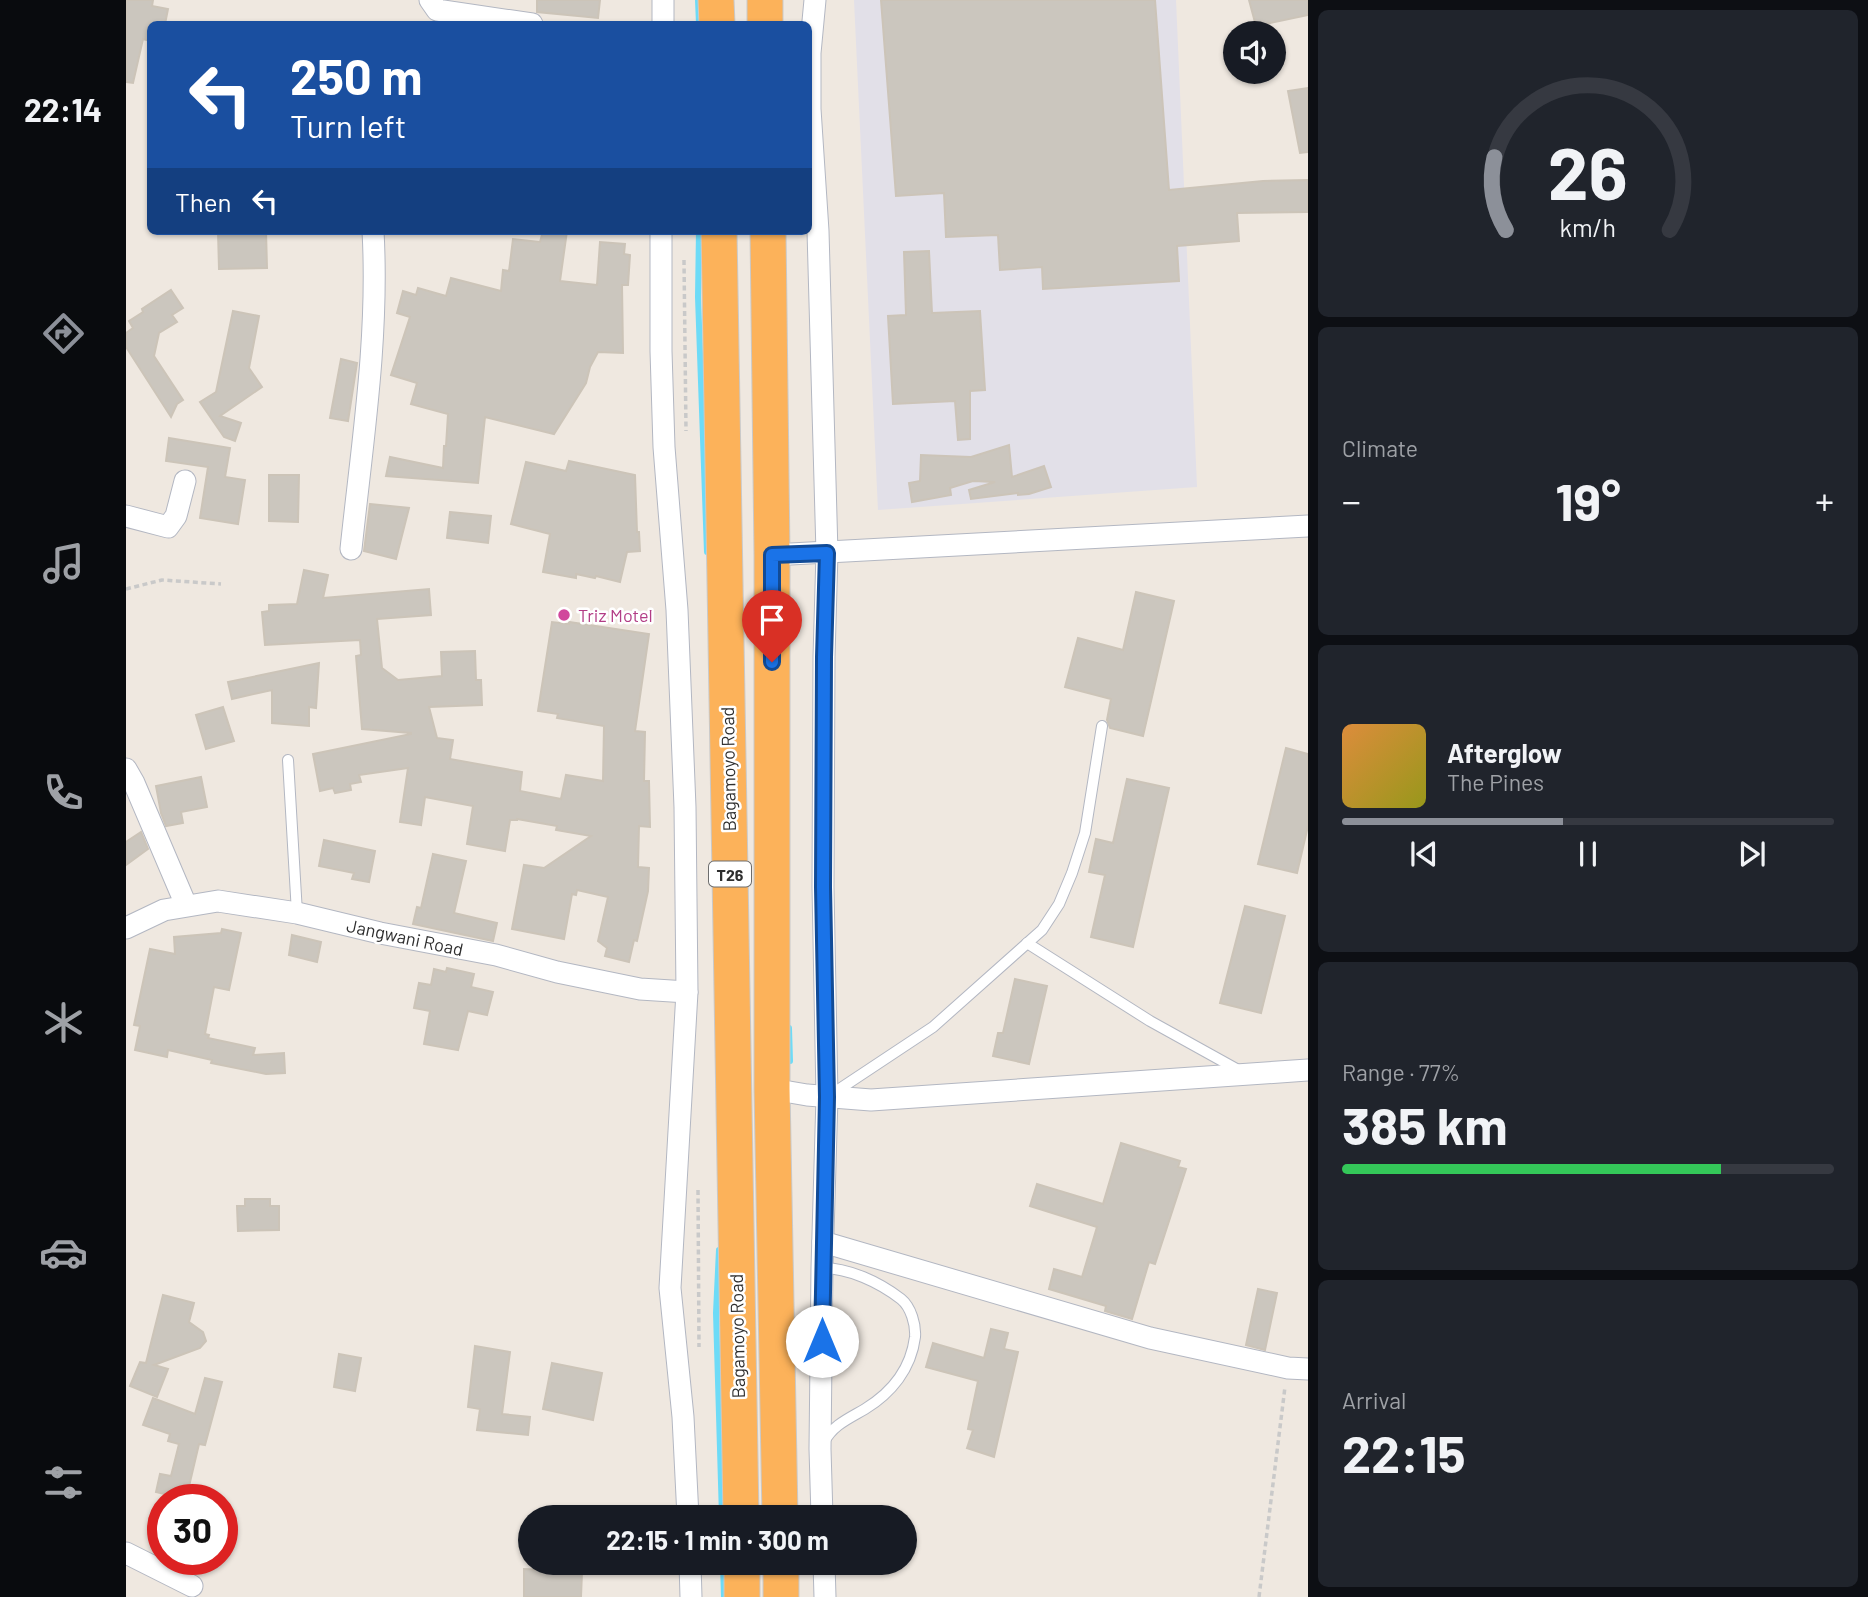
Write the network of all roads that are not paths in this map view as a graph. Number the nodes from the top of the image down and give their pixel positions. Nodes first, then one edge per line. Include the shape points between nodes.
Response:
1 (663, 0) edge
2 (716, 0) edge
3 (765, 0) edge
4 (815, 0) edge
5 (433, 11) edge
6 (508, 21) edge
7 (663, 21) edge
8 (717, 21) edge
9 (765, 21) edge
10 (812, 32) edge
11 (812, 140) edge
12 (373, 235) edge
13 (661, 235) edge
14 (719, 235) edge
15 (768, 235) edge
16 (185, 481) dead end
17 (126, 516) edge
18 (1308, 526) edge
19 (351, 549) dead end
20 (827, 553) junction
21 (772, 555) junction
22 (1102, 726) dead end
23 (288, 760) dead end
24 (126, 769) edge
25 (186, 905) junction
26 (297, 913) junction
27 (129, 929) edge
28 (1027, 943) junction
29 (687, 992) junction
30 (1308, 1070) edge
31 (1247, 1074) junction
32 (772, 1089) junction
33 (827, 1097) junction
34 (823, 1242) junction
35 (822, 1268) junction
36 (1298, 1368) edge
37 (820, 1449) junction
38 (687, 1505) edge
39 (741, 1505) edge
40 (780, 1505) edge
41 (822, 1505) edge
42 (126, 1553) edge
43 (690, 1575) edge
44 (742, 1575) edge
45 (781, 1575) edge
46 (824, 1575) edge
47 (192, 1586) dead end
48 (691, 1597) edge
49 (742, 1597) edge
50 (782, 1597) edge
51 (825, 1597) edge

1 - 7 street
2 - 8 highway
3 - 9 highway
4 - 10 street
5 - 6 street
11 - 20 street
12 - 19 street via 370,375
13 - 29 street via 664,447 678,621 685,807
14 - 39 highway, Bagamoyo Road / T26
15 - 21 highway, T26
16 - 17 street via 176,516 168,527
18 - 20 street
20 - 21 street
20 - 33 street via 823,887
21 - 32 highway, T26
22 - 28 lane via 1085,833 1072,873 1059,904
23 - 26 lane
24 - 25 street
25 - 26 street, Jangwani Road via 218,901
25 - 27 street, Jangwani Road via 164,910
26 - 29 street, Jangwani Road via 640,989
28 - 31 lane via 1150,1021
28 - 33 lane via 933,1027
29 - 38 street via 670,1288
30 - 31 street
31 - 33 street via 884,1099
32 - 33 street
32 - 40 highway, T26
33 - 34 street
34 - 35 street
34 - 36 street via 1150,1338
35 - 37 street
35 - 37 lane via 842,1270 887,1289 904,1301 916,1326 908,1366 890,1390 841,1422
37 - 41 street
42 - 47 street
43 - 48 street
44 - 49 highway
45 - 50 highway
46 - 51 street

